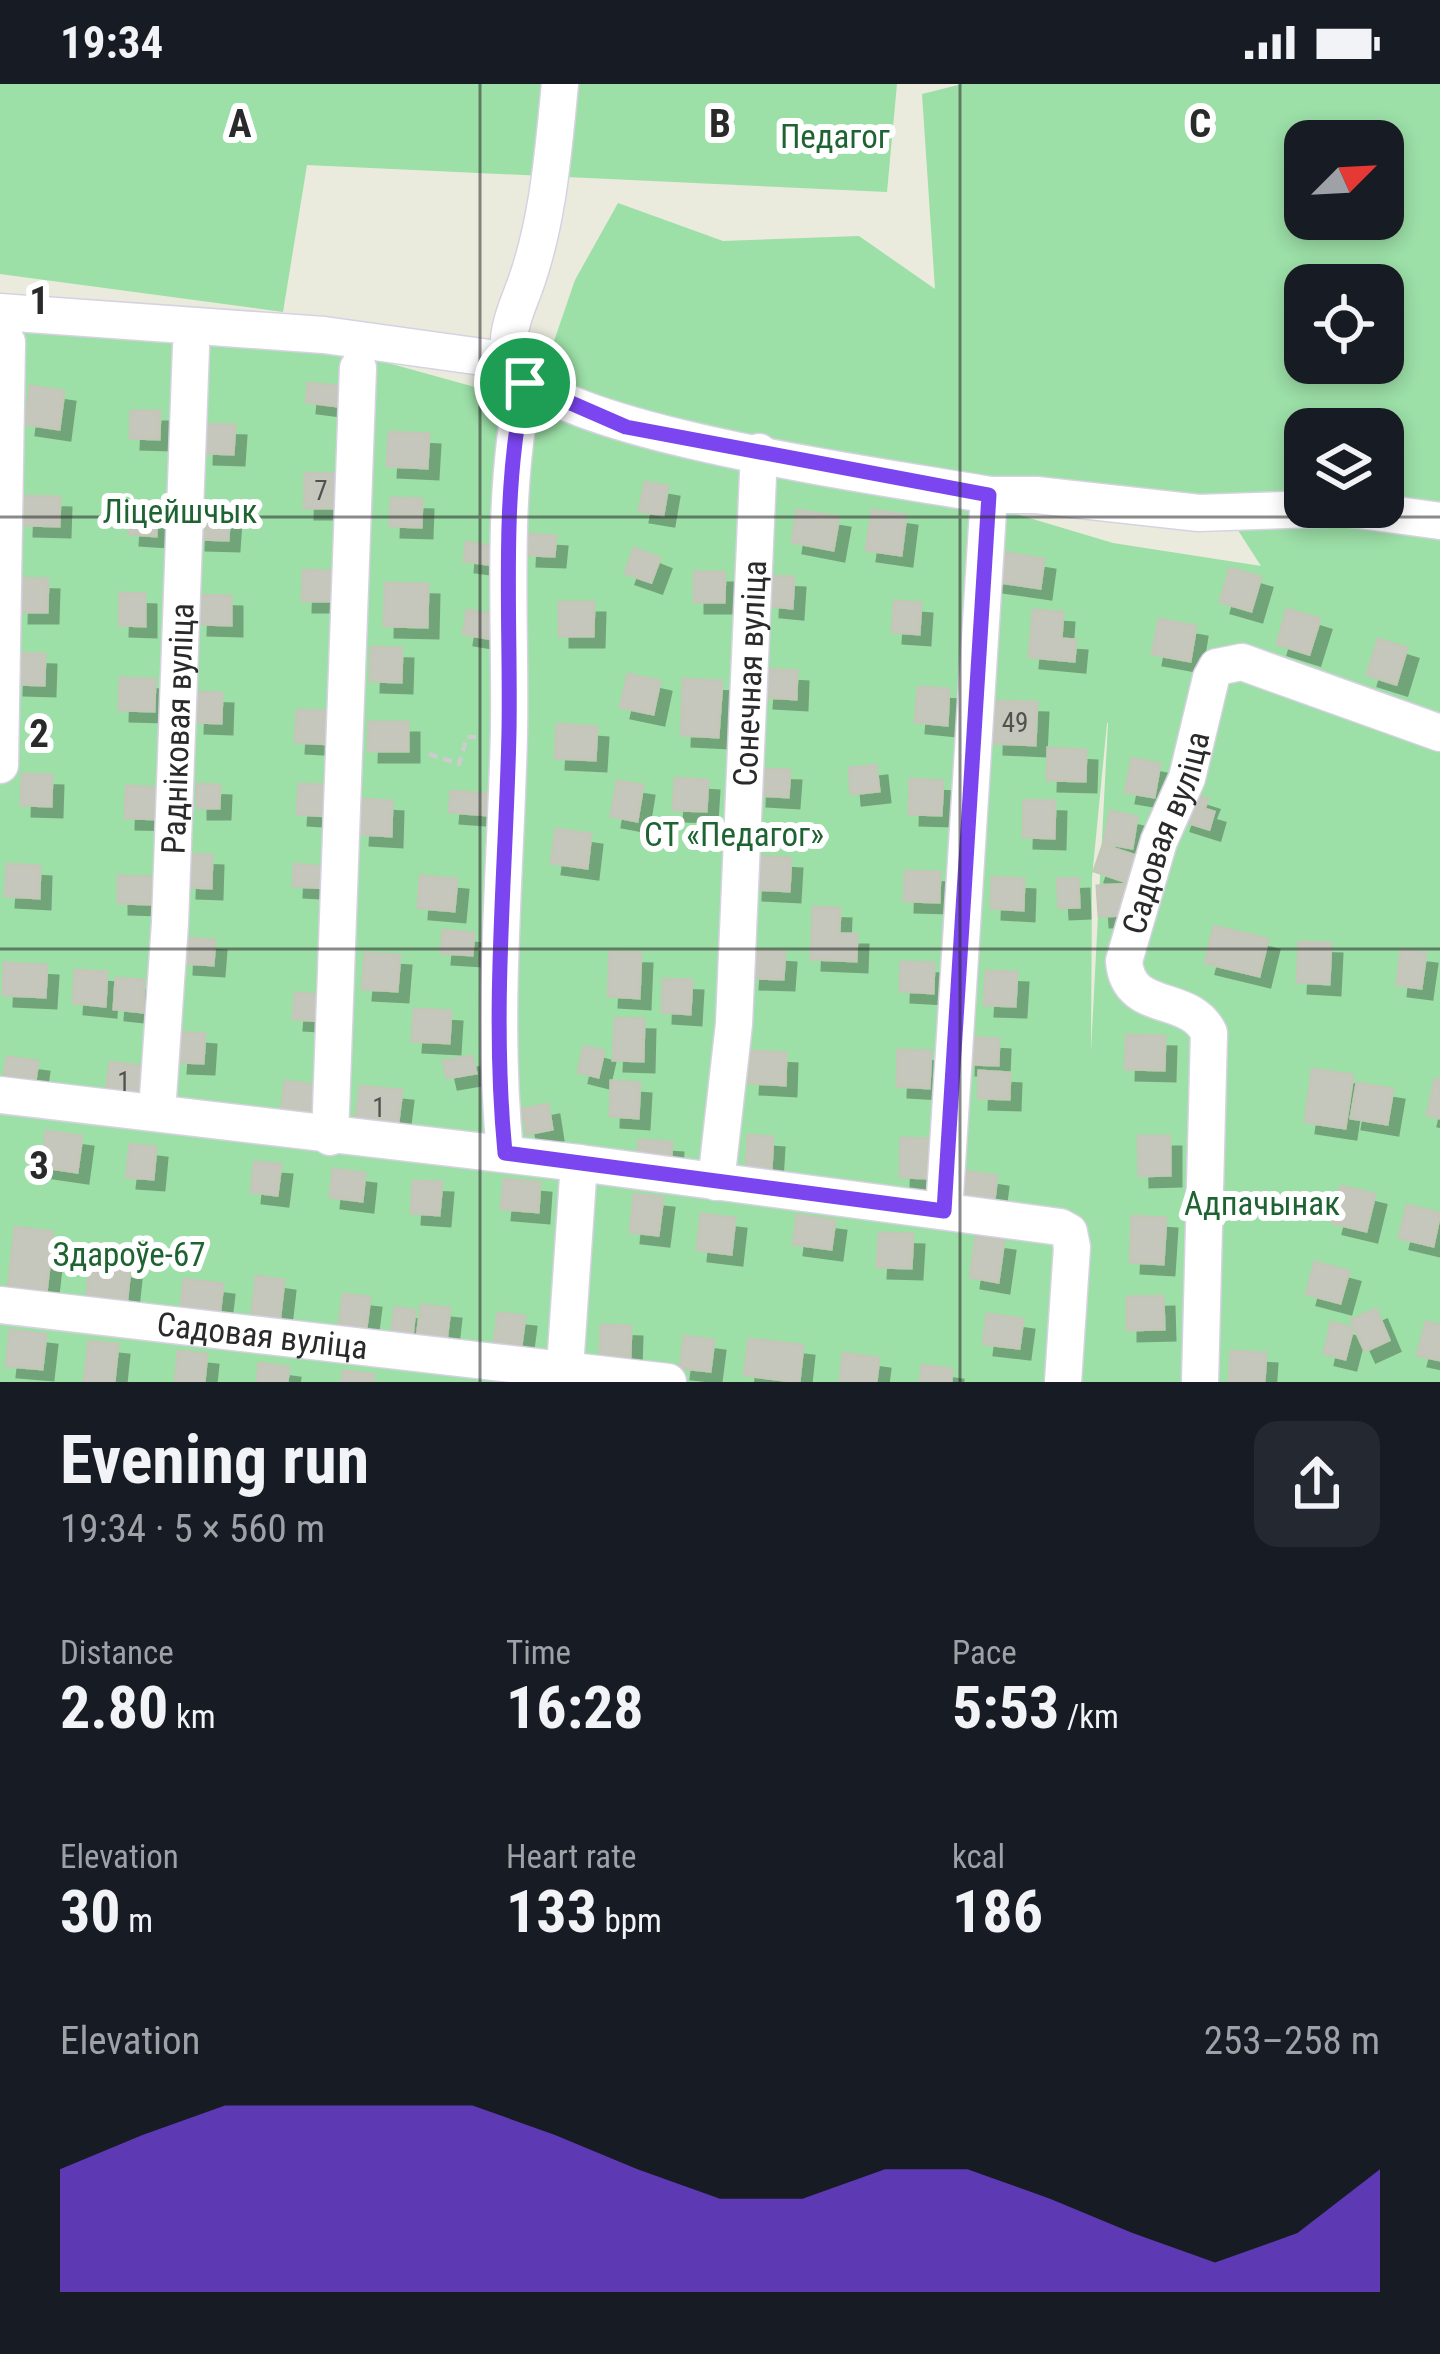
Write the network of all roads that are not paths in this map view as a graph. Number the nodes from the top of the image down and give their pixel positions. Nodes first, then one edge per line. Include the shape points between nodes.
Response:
1 (560, 84) edge
2 (4, 327) edge
3 (191, 347) dead end
4 (358, 368) dead end
5 (518, 372) junction
6 (759, 452) junction
7 (989, 495) junction
8 (1440, 521) edge
9 (1440, 733) edge
10 (0, 765) edge
11 (0, 1095) edge
12 (157, 1112) junction
13 (330, 1137) junction
14 (505, 1153) junction
15 (579, 1163) junction
16 (716, 1182) junction
17 (944, 1211) junction
18 (0, 1305) edge
19 (564, 1377) edge
20 (668, 1382) edge
21 (1063, 1382) edge
22 (1200, 1382) edge

1 - 5 street via 532,268 510,326
2 - 5 street via 324,335
2 - 10 street
3 - 12 street, Радніковая вуліца
4 - 13 street
5 - 6 street via 626,427
5 - 14 street via 495,982
6 - 7 street
6 - 16 street, Сонечная вуліца via 734,1024
7 - 8 street via 1166,512 1345,508
7 - 17 street
9 - 22 street, Садовая вуліца via 1242,662 1217,667 1124,961 1135,992 1195,1014 1208,1033
11 - 12 street
12 - 13 street
13 - 14 street
14 - 15 street
15 - 16 street
15 - 19 street
16 - 17 street
17 - 21 street via 1069,1232
18 - 19 street, Садовая вуліца
19 - 20 street, Садовая вуліца

